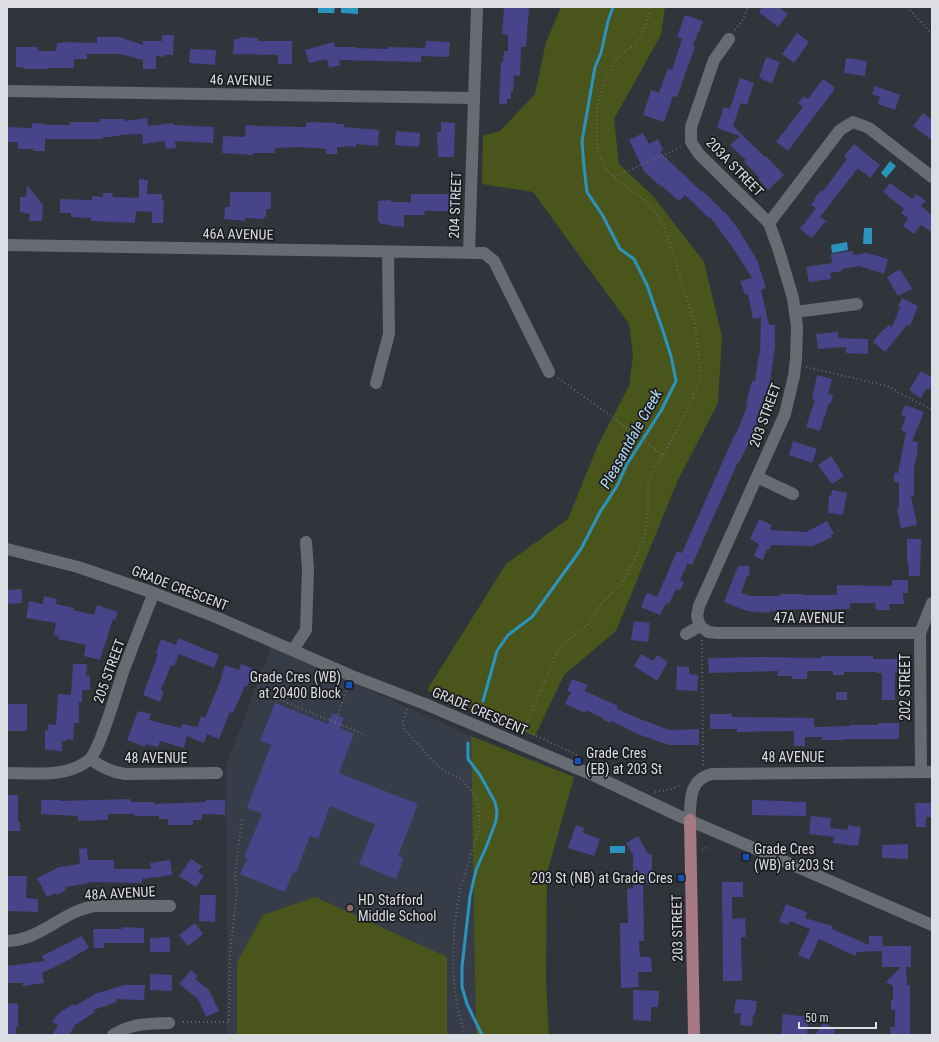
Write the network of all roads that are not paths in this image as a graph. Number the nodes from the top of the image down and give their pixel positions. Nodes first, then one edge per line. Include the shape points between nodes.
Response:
1 (477, 7) edge
2 (730, 39) road end
3 (7, 92) edge
4 (474, 98) junction
5 (932, 177) edge
6 (769, 223) junction
7 (7, 245) edge
8 (388, 252) junction
9 (468, 252) junction
10 (857, 304) dead end
11 (795, 312) junction
12 (549, 372) road end
13 (376, 383) dead end
14 (757, 477) junction
15 (793, 494) dead end
16 (306, 542) dead end
17 (7, 550) edge
18 (154, 593) junction
19 (932, 603) edge
20 (700, 626) junction
21 (920, 633) junction
22 (686, 634) dead end
23 (293, 650) junction
24 (90, 759) junction
25 (927, 772) edge
26 (7, 773) edge
27 (217, 773) dead end
28 (690, 820) junction
29 (170, 906) dead end
30 (932, 925) edge
31 (7, 941) edge
32 (169, 1023) dead end
33 (113, 1035) edge
34 (694, 1035) edge

1 - 4 street, 204 STREET
2 - 6 street, 203A STREET via 714,60 691,127 691,142 699,154
3 - 4 street, 46 AVENUE
4 - 9 street, 204 STREET
5 - 6 street via 869,128 853,122 840,130
6 - 11 street, 203 STREET via 790,285
7 - 8 street, 46A AVENUE
8 - 9 street, 46A AVENUE
8 - 13 street via 389,334
9 - 12 street, 204 STREET via 484,252 494,261
10 - 11 street
11 - 14 street, 203 STREET via 796,359 792,386 785,414
14 - 15 street
14 - 20 street, 203 STREET via 699,606 697,616
16 - 23 street via 306,630
17 - 18 street, GRADE CRESCENT via 78,567
18 - 23 street, GRADE CRESCENT
18 - 24 street, 205 STREET via 100,740
19 - 21 street, 202 STREET
20 - 21 street, 47A AVENUE via 708,632 717,633
20 - 22 street
21 - 25 street, 202 STREET
23 - 28 street, GRADE CRESCENT via 595,776
24 - 26 street via 64,772
24 - 27 street, 48 AVENUE via 104,768 125,774
25 - 28 street, 48 AVENUE via 712,774 704,776 696,784 691,795
28 - 30 street, GRADE CRESCENT
28 - 34 main road, 203 STREET
29 - 31 street, 48A AVENUE via 86,907 34,935
32 - 33 street via 129,1026

